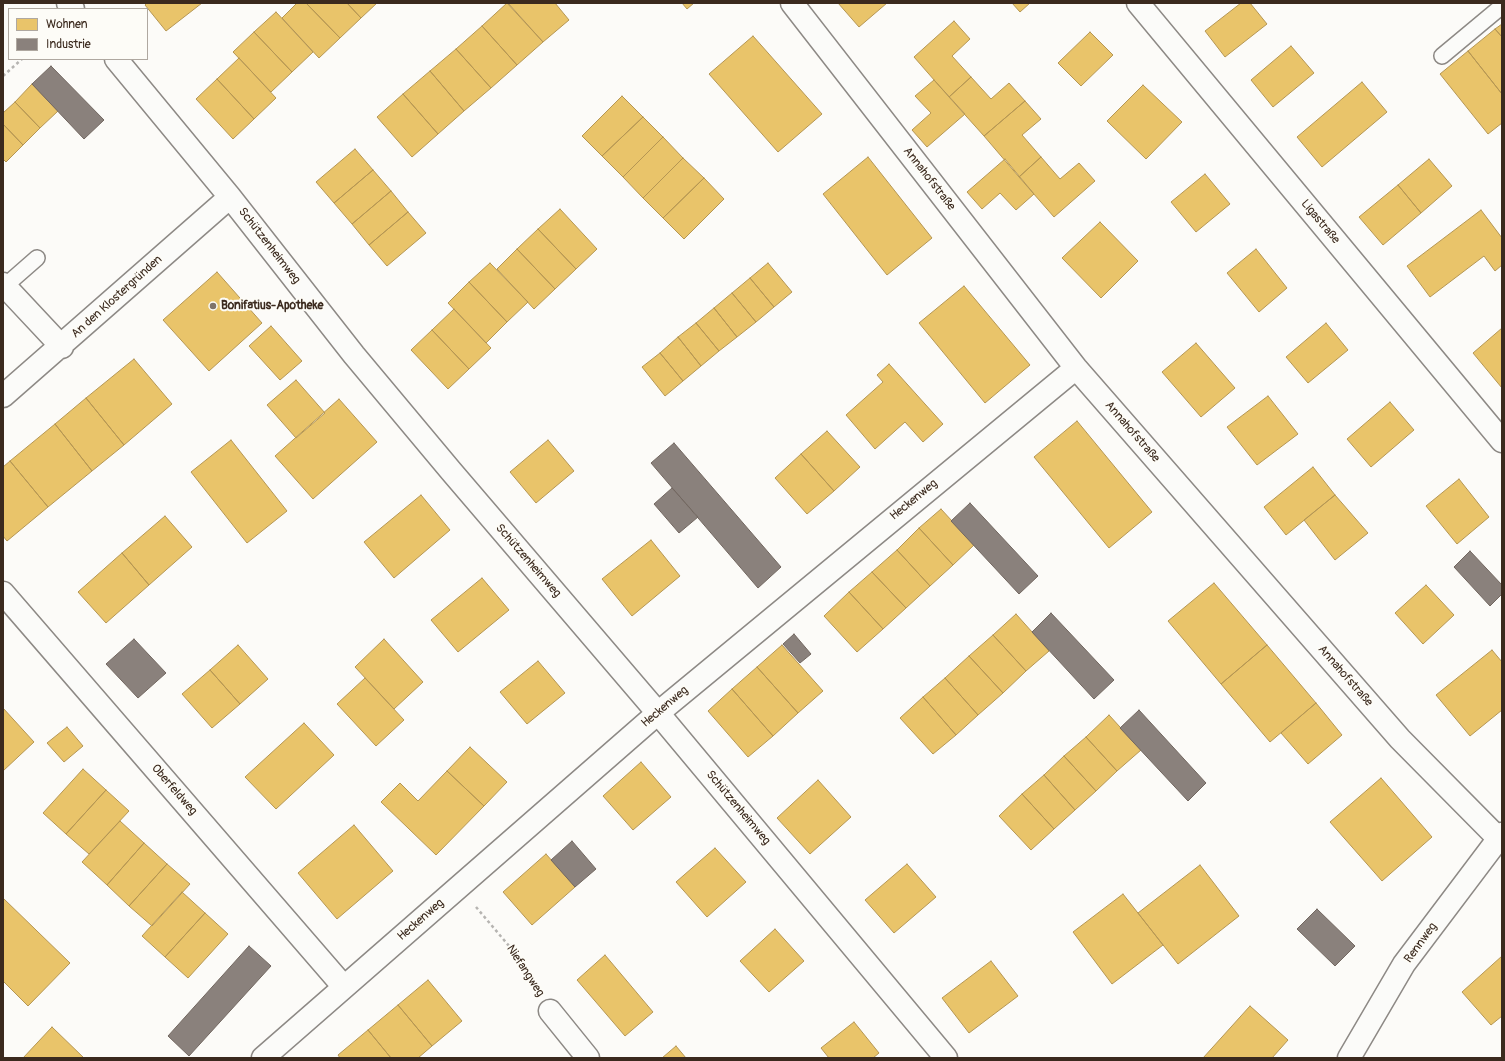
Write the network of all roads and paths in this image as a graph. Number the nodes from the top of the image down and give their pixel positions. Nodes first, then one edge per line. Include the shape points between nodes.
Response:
1 (792, 3) edge
2 (1138, 3) edge
3 (1502, 6) edge
4 (1442, 56) dead end
5 (21, 60) edge
6 (117, 60) edge
7 (3, 76) edge
8 (230, 197) junction
9 (37, 258) dead end
10 (4, 285) edge
11 (62, 346) junction
12 (1076, 368) junction
13 (3, 396) edge
14 (1502, 441) edge
15 (3, 593) edge
16 (658, 713) junction
17 (1500, 836) edge
18 (459, 886) junction
19 (344, 987) junction
20 (550, 1011) joint
21 (263, 1058) edge
22 (588, 1058) edge
23 (946, 1058) edge
24 (1349, 1058) edge

1 - 12 street, Annahofstraße
2 - 14 street, Ligastraße
3 - 4 lane
5 - 7 path
6 - 8 street, Schützenheimweg
8 - 11 street, An den Klostergründen
8 - 16 street, Schützenheimweg via 400,410
9 - 10 lane
10 - 11 street
11 - 13 street, An den Klostergründen
12 - 16 street, Heckenweg
12 - 17 street, Annahofstraße via 1400,738
15 - 19 street, Oberfeldweg
16 - 18 street, Heckenweg
16 - 23 street, Schützenheimweg
17 - 24 street, Rennweg via 1404,964
18 - 19 street, Heckenweg
18 - 20 path, Niefangweg via 515,953
19 - 21 street, Heckenweg
20 - 22 street, Niefangweg

